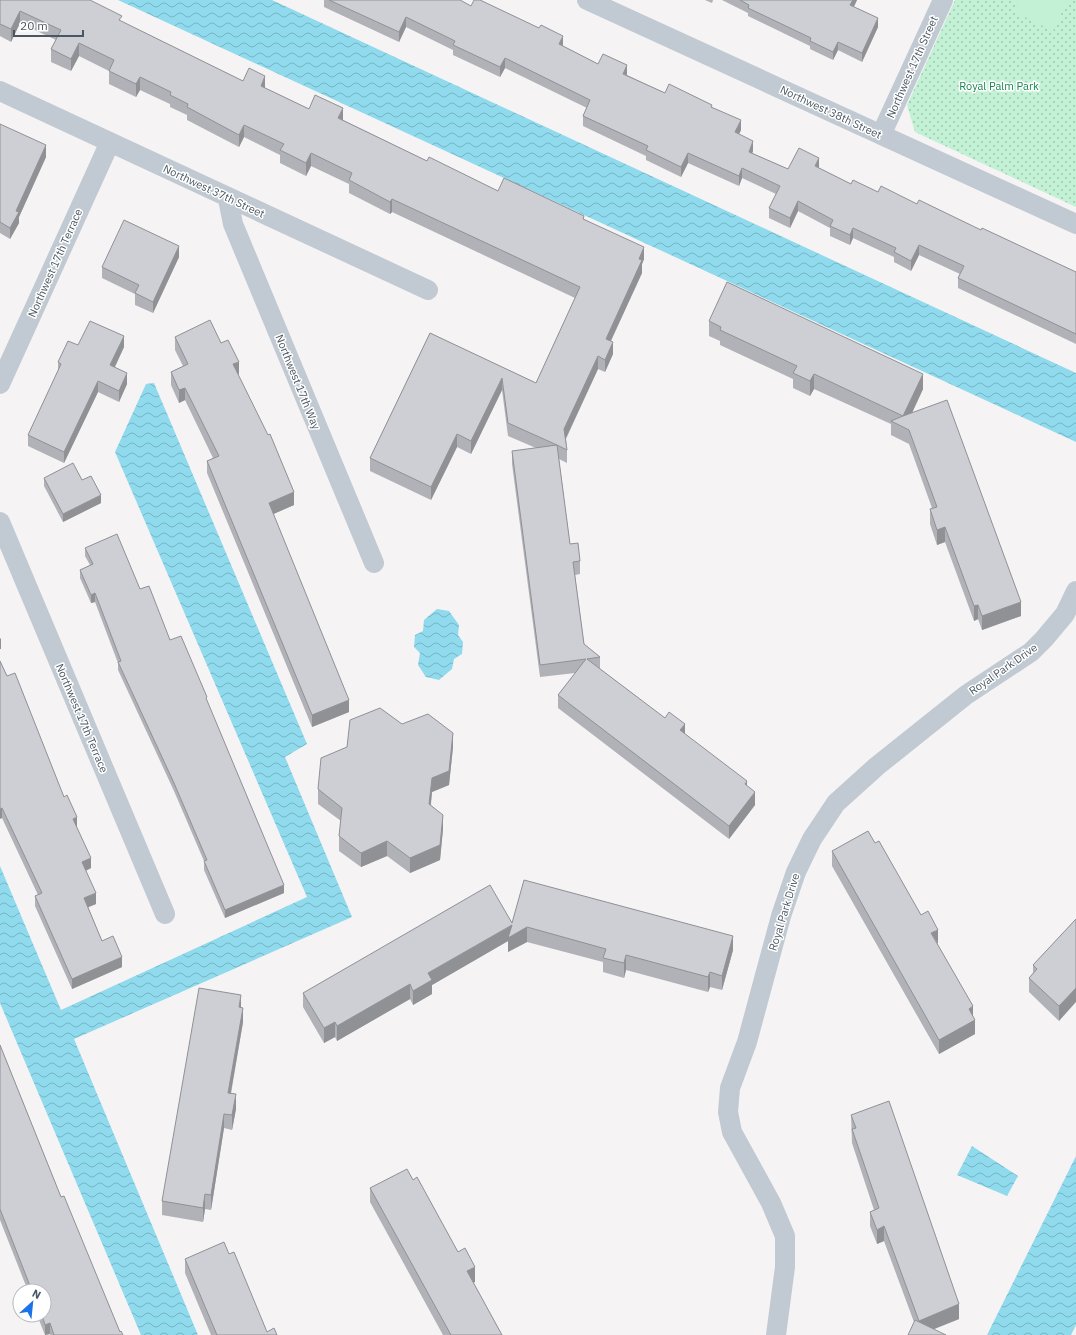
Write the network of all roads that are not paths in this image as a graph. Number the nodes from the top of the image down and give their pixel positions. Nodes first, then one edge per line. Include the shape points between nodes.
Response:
1 (587, 0) edge
2 (943, 0) edge
3 (0, 91) edge
4 (882, 135) junction
5 (110, 142) junction
6 (228, 199) junction
7 (1076, 224) edge
8 (428, 290) dead end
9 (0, 384) edge
10 (0, 522) edge
11 (374, 563) dead end
12 (1076, 591) edge
13 (165, 914) dead end
14 (776, 1335) edge

1 - 4 street, Northwest 38th Street
2 - 4 street, Northwest 17th Street
3 - 5 street, Northwest 37th Street
4 - 7 street, Northwest 38th Street
5 - 6 street, Northwest 37th Street
5 - 9 street, Northwest 17th Terrace
6 - 8 street, Northwest 37th Street
6 - 11 street, Northwest 17th Way via 233,224
10 - 13 street, Northwest 17th Terrace
12 - 14 street, Royal Park Drive via 1065,614 1031,652 966,695 877,766 836,803 812,839 796,872 781,916 747,1042 730,1088 728,1112 732,1132 771,1203 785,1236 785,1267

